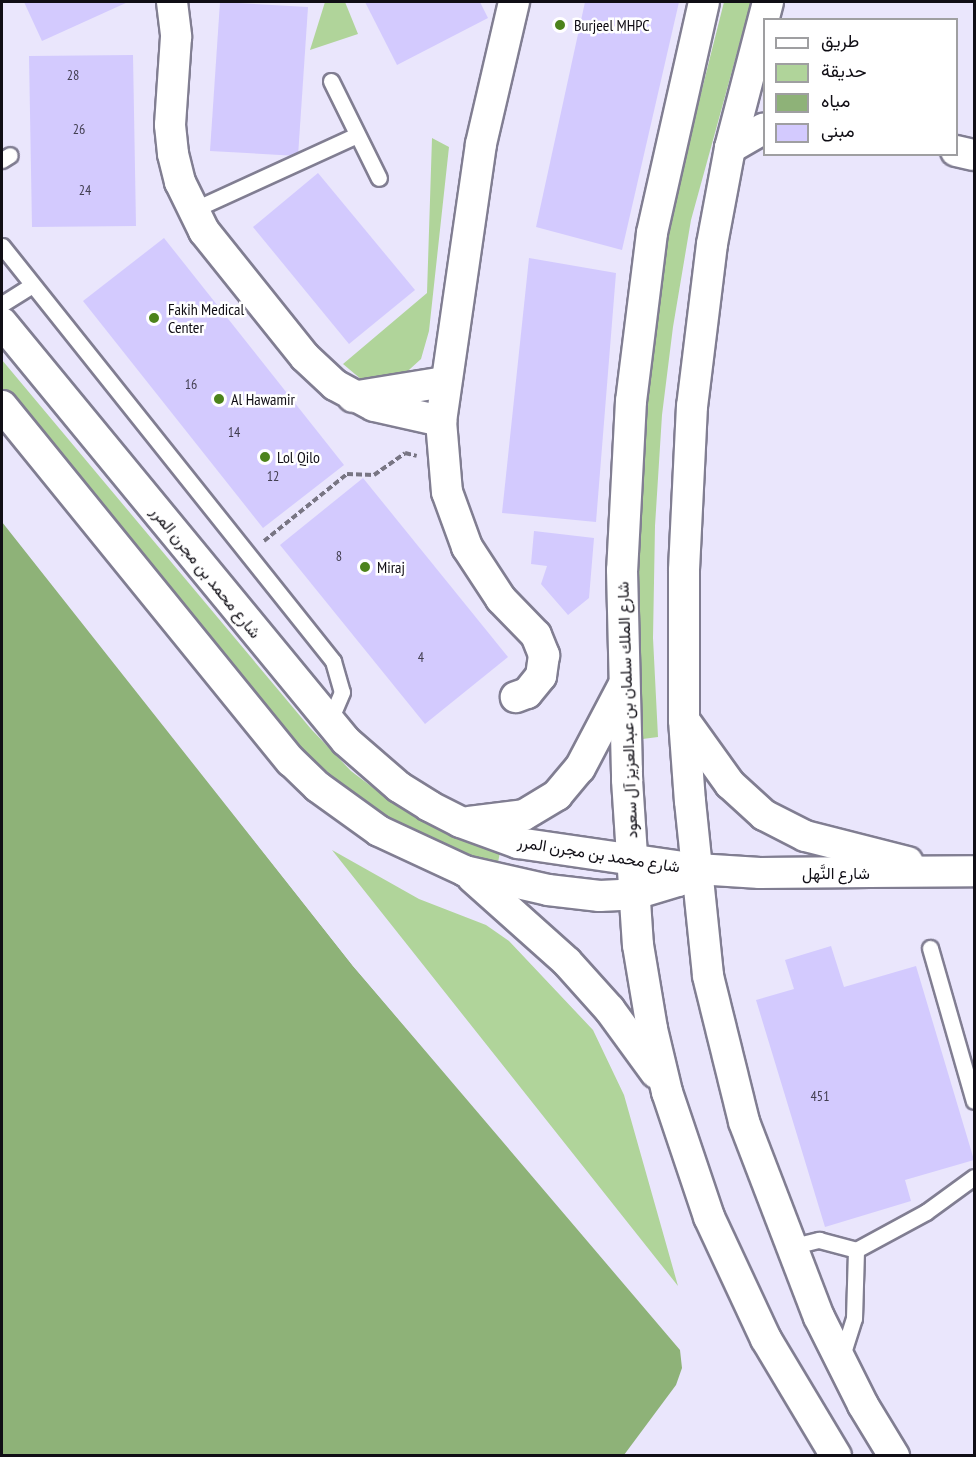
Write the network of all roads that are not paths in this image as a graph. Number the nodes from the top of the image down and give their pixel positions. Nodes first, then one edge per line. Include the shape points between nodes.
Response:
1 (172, 2) edge
2 (514, 2) edge
3 (704, 2) edge
4 (768, 2) edge
5 (765, 18) edge
6 (763, 33) edge
7 (759, 57) edge
8 (331, 81) dead end
9 (763, 129) edge
10 (357, 135) junction
11 (730, 148) junction
12 (958, 151) edge
13 (975, 155) edge
14 (379, 178) dead end
15 (193, 210) junction
16 (2, 246) edge
17 (31, 286) junction
18 (2, 304) edge
19 (2, 323) edge
20 (445, 382) junction
21 (353, 397) junction
22 (2, 406) edge
23 (441, 421) junction
24 (624, 684) junction
25 (516, 697) dead end
26 (684, 720) junction
27 (329, 722) junction
28 (460, 822) junction
29 (634, 862) junction
30 (966, 868) edge
31 (697, 869) junction
32 (465, 871) junction
33 (635, 894) junction
34 (930, 948) dead end
35 (667, 1092) junction
36 (975, 1101) edge
37 (975, 1177) edge
38 (790, 1247) junction
39 (856, 1250) junction
40 (840, 1362) junction
41 (836, 1455) edge
42 (894, 1455) edge

1 - 15 street via 176,37 170,125 180,182
2 - 20 street via 481,144
3 - 24 street, شارع الملك سلمان بن عبدالعزيز آل سعود via 667,152 640,317 625,485
4 - 5 street
6 - 7 street
7 - 11 street
8 - 10 lane
9 - 11 street
10 - 14 lane
10 - 15 lane
11 - 26 street via 709,267 692,406 686,500
12 - 13 street
15 - 21 street via 221,253 305,357
16 - 17 lane
17 - 18 lane
17 - 27 lane via 339,671 342,692
19 - 27 street, شارع محمد بن مجرن المرر
20 - 21 street
20 - 23 street
21 - 23 street via 396,412
22 - 32 street, شارع محمد بن مجرن المرر via 291,761 318,787 379,831
23 - 25 street via 442,465 455,518 467,547 501,599 541,644 541,676 526,693
24 - 28 street via 580,768 557,795 524,815
24 - 29 street, شارع الملك سلمان بن عبدالعزيز آل سعود
26 - 30 street via 738,792 784,827
26 - 31 street
27 - 28 street, شارع محمد بن مجرن المرر via 371,766
28 - 29 street, شارع محمد بن مجرن المرر via 518,843
29 - 31 street, شارع محمد بن مجرن المرر
29 - 33 street, شارع الملك سلمان بن عبدالعزيز آل سعود
30 - 31 street, شارع النَّهل via 760,873
31 - 33 street, شارع محمد بن مجرن المرر via 668,885
31 - 38 street via 708,976 729,1073
32 - 33 street, شارع محمد بن مجرن المرر via 548,890 600,896
32 - 35 street via 574,970 631,1037
33 - 35 street, شارع الملك سلمان بن عبدالعزيز آل سعود via 646,998
34 - 36 lane
35 - 41 street, شارع الملك سلمان بن عبدالعزيز آل سعود via 694,1175 735,1278 798,1397
37 - 39 lane via 926,1212
38 - 39 lane via 819,1240
38 - 40 street
39 - 40 lane via 854,1318
40 - 42 street

